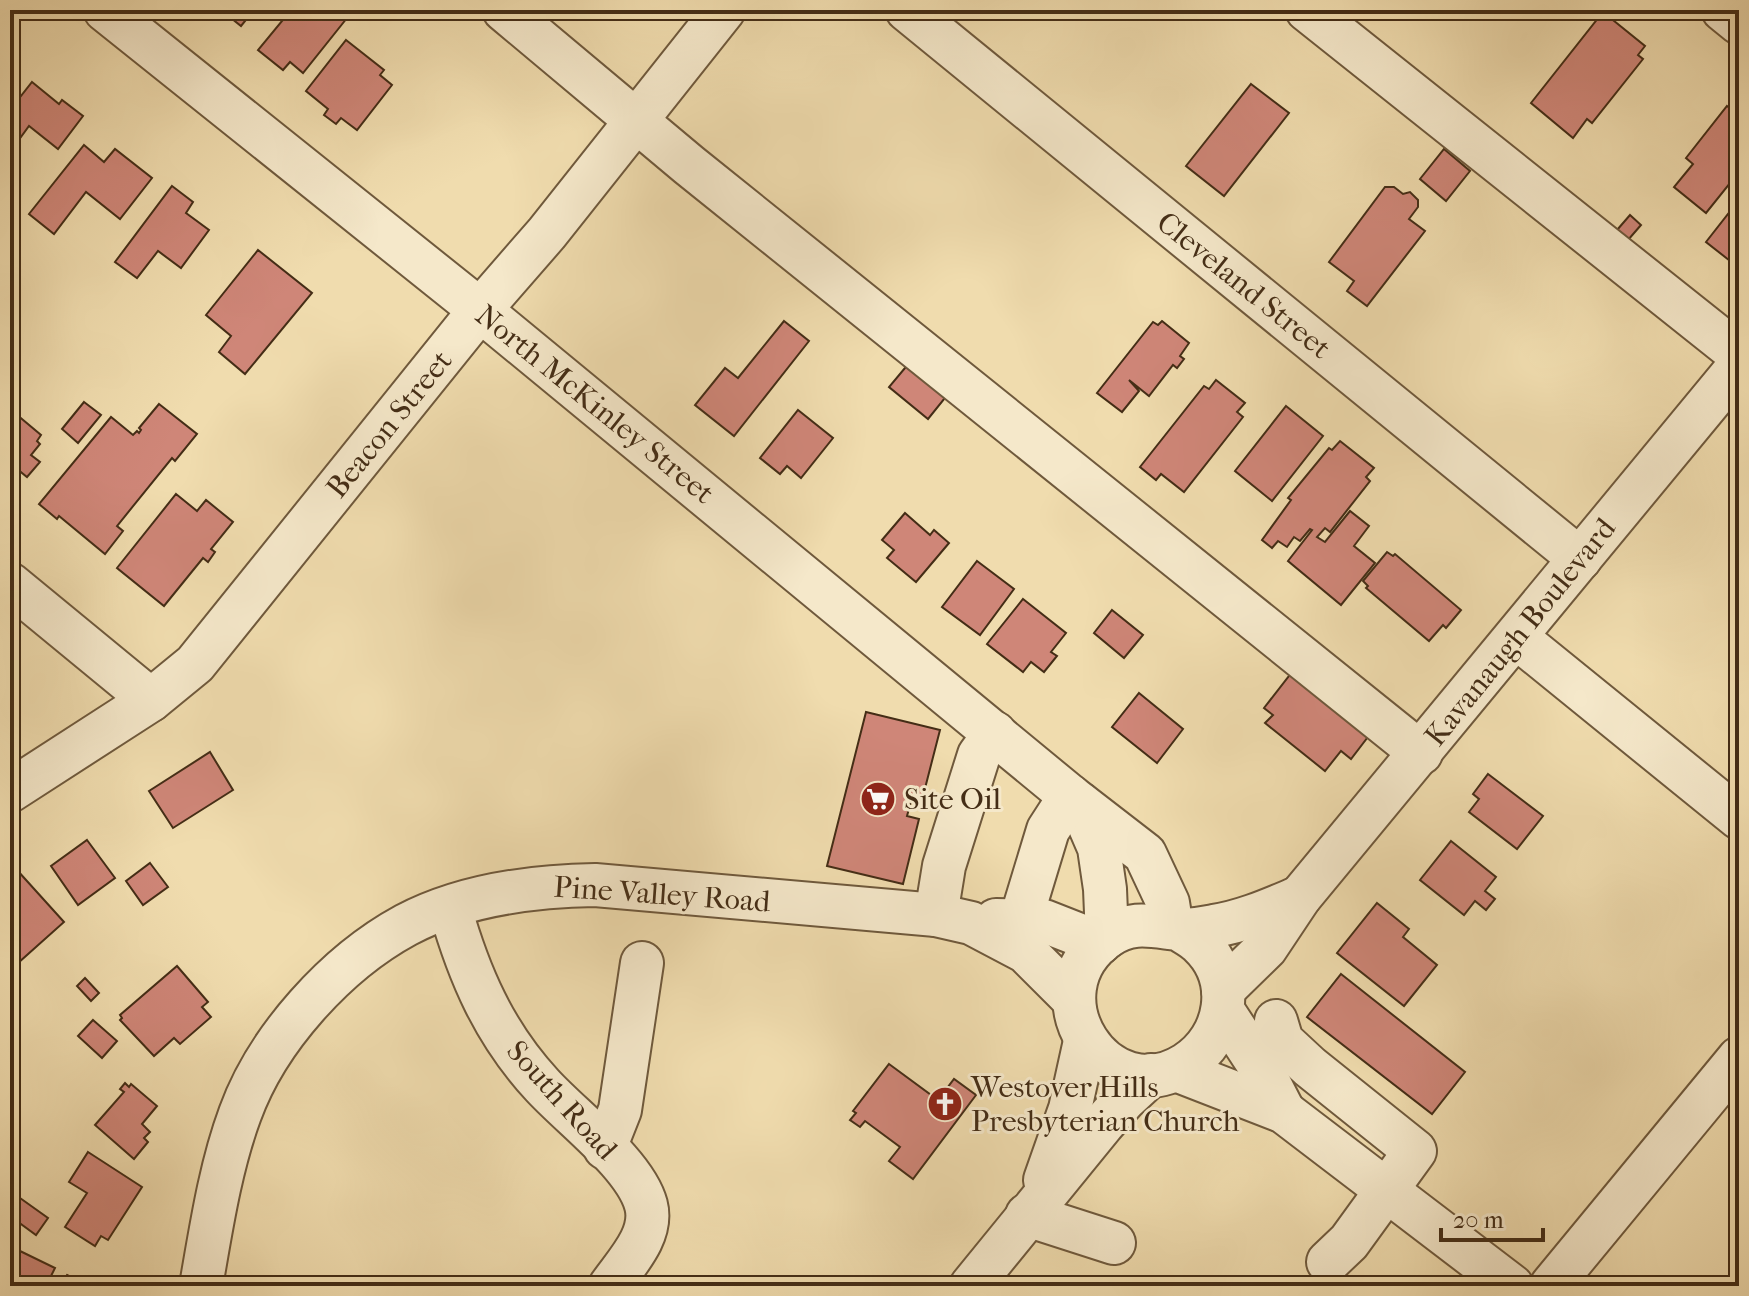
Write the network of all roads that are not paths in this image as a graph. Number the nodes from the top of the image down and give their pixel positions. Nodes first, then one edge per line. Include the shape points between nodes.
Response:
1 (105, 10) edge
2 (504, 10) edge
3 (724, 10) edge
4 (907, 10) edge
5 (1307, 10) edge
6 (1723, 10) edge
7 (1739, 23) edge
8 (636, 119) junction
9 (480, 310) junction
10 (1739, 354) edge
11 (1739, 366) edge
12 (1580, 559) junction
13 (10, 584) edge
14 (1516, 637) junction
15 (151, 700) junction
16 (995, 733) junction
17 (1421, 753) junction
18 (10, 791) edge
19 (1075, 800) junction
20 (1739, 818) edge
21 (1300, 897) junction
22 (1027, 901) junction
23 (450, 908) junction
24 (954, 919) junction
25 (1176, 929) junction
26 (1104, 940) junction
27 (642, 963) dead end
28 (1074, 1000) junction
29 (1224, 1001) junction
30 (1276, 1021) dead end
31 (1085, 1041) junction
32 (1739, 1058) edge
33 (1164, 1072) junction
34 (1284, 1112) junction
35 (605, 1148) junction
36 (1389, 1191) junction
37 (1032, 1209) junction
38 (1114, 1243) dead end
39 (1328, 1262) dead end
40 (201, 1286) edge
41 (610, 1286) edge
42 (971, 1286) edge
43 (1512, 1286) edge
44 (1551, 1286) edge

1 - 9 street, North McKinley Street
2 - 8 street
3 - 8 street, Beacon Street
4 - 12 street, Cleveland Street
5 - 10 street
6 - 7 street
8 - 9 street, Beacon Street
8 - 17 street
9 - 15 street, Beacon Street via 208,649
9 - 16 street, North McKinley Street
11 - 12 street, Kavanaugh Boulevard
12 - 14 street, Kavanaugh Boulevard
13 - 15 street
14 - 17 street, Kavanaugh Boulevard
14 - 20 street
15 - 18 street, Beacon Street
16 - 19 street, North McKinley Street
16 - 24 street via 979,755 944,866
17 - 21 street, Kavanaugh Boulevard
19 - 22 street via 1048,830
19 - 25 street, North McKinley Street via 1145,854
19 - 26 street via 1099,848
21 - 25 street via 1248,919
21 - 29 street, Kavanaugh Boulevard
22 - 24 street
22 - 26 street via 1044,921
23 - 24 street, Pine Valley Road via 543,886 595,885
23 - 35 street, South Road via 464,958 508,1044
23 - 40 street, Pine Valley Road via 406,925 363,954 289,1026 240,1113
24 - 28 street via 1026,952
25 - 26 street via 1133,926
25 - 29 street via 1200,943 1214,962
26 - 28 street via 1079,970
27 - 35 street via 620,1110
28 - 31 street
29 - 33 street via 1214,1036 1198,1056
29 - 34 street
30 - 36 street via 1282,1041 1415,1151
31 - 33 street via 1103,1060 1126,1072
31 - 37 street via 1070,1109
32 - 44 street
33 - 34 street
33 - 37 street via 1125,1099
34 - 36 street
35 - 41 street, South Road via 647,1207 642,1240
36 - 39 street
36 - 43 street
37 - 38 street
37 - 42 street

